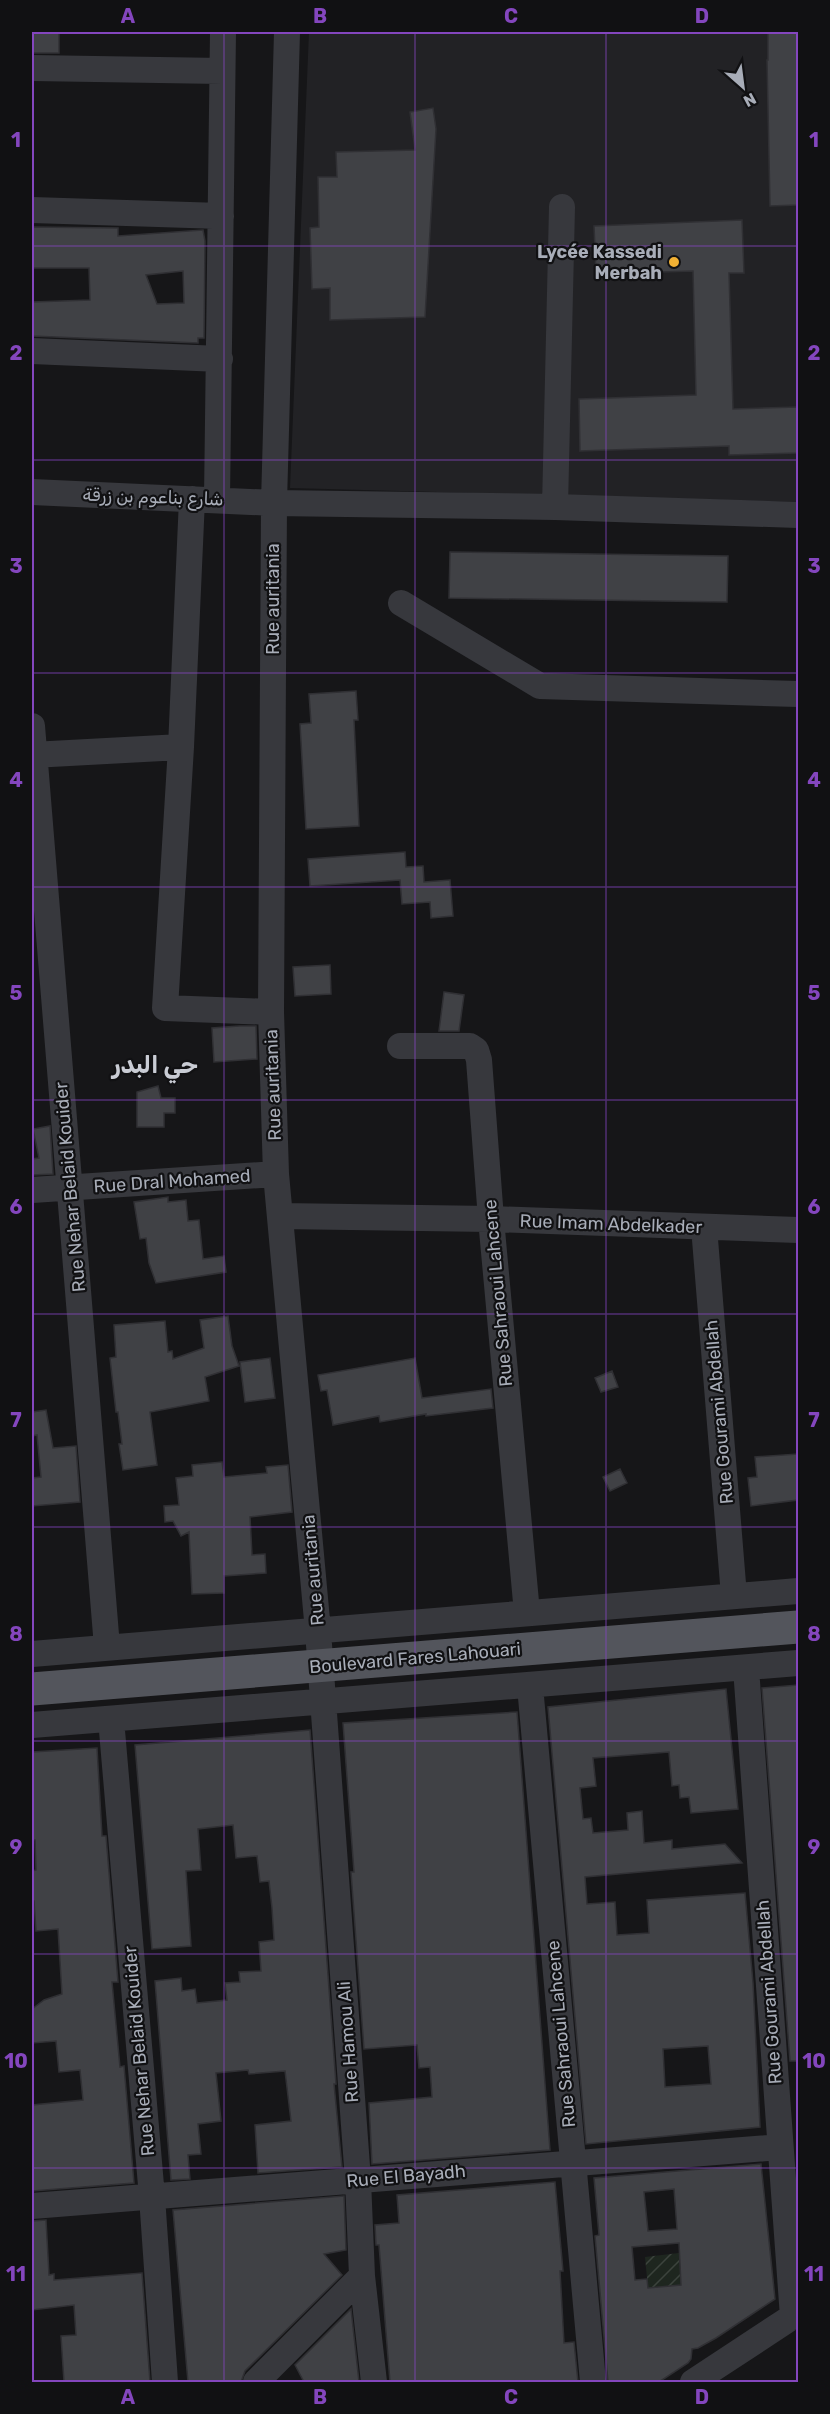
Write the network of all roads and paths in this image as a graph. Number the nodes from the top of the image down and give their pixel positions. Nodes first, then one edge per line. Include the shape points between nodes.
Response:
1 (223, 32) edge
2 (287, 32) edge
3 (32, 68) edge
4 (222, 72) junction
5 (562, 207) dead end
6 (32, 210) edge
7 (221, 216) junction
8 (32, 351) edge
9 (220, 359) junction
10 (32, 492) edge
11 (205, 499) junction
12 (274, 503) junction
13 (555, 507) junction
14 (798, 515) edge
15 (401, 603) dead end
16 (798, 694) edge
17 (32, 726) edge
18 (181, 747) junction
19 (33, 755) edge
20 (271, 1012) junction
21 (400, 1046) dead end
22 (276, 1174) junction
23 (70, 1188) junction
24 (32, 1190) edge
25 (280, 1216) junction
26 (491, 1219) junction
27 (704, 1227) junction
28 (798, 1230) edge
29 (798, 1591) edge
30 (734, 1596) junction
31 (527, 1613) junction
32 (798, 1627) edge
33 (318, 1631) junction
34 (107, 1647) junction
35 (32, 1654) edge
36 (798, 1663) edge
37 (319, 1665) junction
38 (746, 1668) junction
39 (530, 1686) junction
40 (32, 1689) edge
41 (323, 1701) junction
42 (111, 1719) junction
43 (32, 1725) edge
44 (780, 2147) junction
45 (572, 2163) junction
46 (358, 2180) junction
47 (152, 2197) junction
48 (32, 2206) edge
49 (362, 2276) junction
50 (796, 2315) edge
51 (165, 2382) edge
52 (256, 2382) edge
53 (374, 2382) edge
54 (593, 2382) edge
55 (693, 2382) edge

1 - 4 street
2 - 12 street, Rue auritania
3 - 4 street
4 - 7 street
5 - 13 street
6 - 7 street
7 - 9 street
8 - 9 street
9 - 11 street
10 - 11 street, شارع بناعوم بن زرقة
11 - 12 street, شارع بناعوم بن زرقة
11 - 18 street
12 - 13 street, شارع بناعوم بن زرقة
12 - 20 street, Rue auritania
13 - 14 street, شارع بناعوم بن زرقة
15 - 16 street via 540,686
17 - 19 street, Rue Nehar Belaid Kouider
18 - 19 street
18 - 20 street via 165,1008
19 - 23 street, Rue Nehar Belaid Kouider
20 - 22 street, Rue auritania
21 - 26 street, Rue Sahraoui Lahcene via 470,1046 476,1050
22 - 23 street, Rue Dral Mohamed
22 - 25 street, Rue auritania
23 - 24 street, Rue Dral Mohamed
23 - 34 street, Rue Nehar Belaid Kouider
25 - 26 street, Rue Imam Abdelkader
25 - 33 street, Rue auritania
26 - 27 street, Rue Imam Abdelkader
26 - 31 street, Rue Sahraoui Lahcene
27 - 28 street, Rue Imam Abdelkader
27 - 30 street, Rue Gourami Abdellah
29 - 30 street
30 - 31 street
31 - 33 street
32 - 37 main road, Boulevard Fares Lahouari
33 - 34 street
33 - 37 street, Rue auritania
34 - 35 street
36 - 38 street
37 - 40 main road, Boulevard Fares Lahouari
37 - 41 street, Rue auritania
38 - 39 street
38 - 44 street, Rue Gourami Abdellah
39 - 41 street
39 - 45 street, Rue Sahraoui Lahcene
41 - 42 street
41 - 46 street, Rue Hamou Ali
42 - 43 street
42 - 47 street, Rue Nehar Belaid Kouider
44 - 45 street, Rue El Bayadh
44 - 50 street, Rue Gourami Abdellah
45 - 46 street, Rue El Bayadh
45 - 54 street, Rue Sahraoui Lahcene
46 - 47 street, Rue El Bayadh
46 - 49 street, Rue Hamou Ali
47 - 48 street, Rue El Bayadh
47 - 51 street, Rue Nehar Belaid Kouider
49 - 52 street
49 - 53 street, Rue Hamou Ali
50 - 55 street

